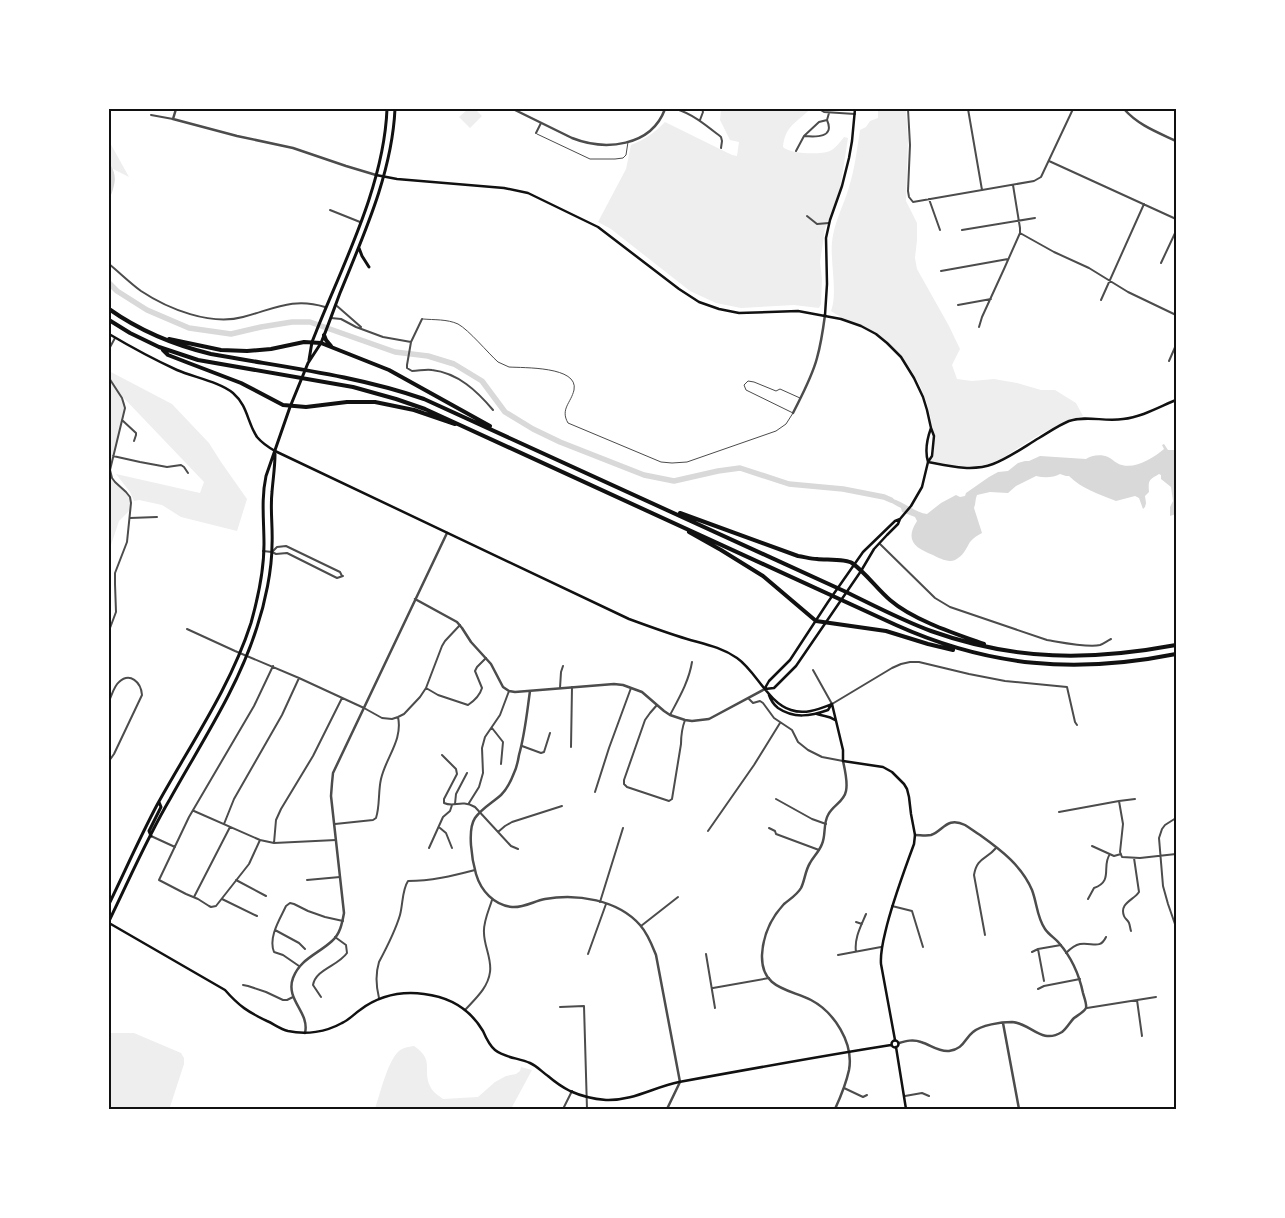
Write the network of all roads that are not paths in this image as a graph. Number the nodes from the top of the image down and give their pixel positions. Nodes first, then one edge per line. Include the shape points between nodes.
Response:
1 (176, 109) edge
2 (387, 109) edge
3 (395, 109) edge
4 (513, 109) edge
5 (664, 109) edge
6 (676, 109) edge
7 (702, 109) edge
8 (819, 109) edge
9 (855, 109) edge
10 (908, 109) edge
11 (968, 109) edge
12 (1073, 109) edge
13 (1124, 109) edge
14 (684, 110) edge
15 (830, 112) junction
16 (855, 114) junction
17 (151, 115) dead end
18 (174, 119) junction
19 (700, 120) junction
20 (827, 120) junction
21 (542, 123) junction
22 (536, 133) joint
23 (804, 136) junction
24 (628, 141) junction
25 (1176, 141) edge
26 (721, 148) dead end
27 (796, 151) dead end
28 (1049, 161) junction
29 (376, 174) junction
30 (384, 176) junction
31 (1013, 185) junction
32 (982, 190) junction
33 (928, 199) junction
34 (1144, 204) junction
35 (330, 210) dead end
36 (807, 216) dead end
37 (1035, 218) dead end
38 (1176, 219) edge
39 (1019, 221) junction
40 (360, 222) junction
41 (829, 223) junction
42 (940, 230) dead end
43 (962, 230) dead end
44 (1176, 231) edge
45 (1020, 233) junction
46 (359, 247) junction
47 (1008, 260) junction
48 (1161, 263) dead end
49 (109, 264) edge
50 (369, 267) dead end
51 (942, 271) dead end
52 (1109, 281) junction
53 (991, 299) junction
54 (1101, 300) dead end
55 (336, 305) junction
56 (958, 305) dead end
57 (325, 308) junction
58 (109, 309) edge
59 (825, 315) junction
60 (1176, 315) edge
61 (331, 318) junction
62 (422, 319) joint
63 (109, 320) edge
64 (979, 327) dead end
65 (363, 329) junction
66 (109, 334) edge
67 (324, 335) junction
68 (158, 337) junction
69 (115, 338) junction
70 (312, 342) junction
71 (411, 342) junction
72 (321, 343) junction
73 (1176, 345) edge
74 (160, 347) junction
75 (332, 347) junction
76 (109, 348) edge
77 (1169, 361) dead end
78 (308, 363) junction
79 (109, 378) edge
80 (800, 398) junction
81 (1176, 400) edge
82 (290, 406) junction
83 (493, 410) dead end
84 (793, 413) junction
85 (122, 420) junction
86 (931, 428) junction
87 (479, 433) junction
88 (507, 436) junction
89 (134, 441) dead end
90 (275, 451) junction
91 (113, 456) junction
92 (928, 462) junction
93 (109, 470) edge
94 (188, 473) dead end
95 (652, 503) junction
96 (657, 514) junction
97 (130, 518) junction
98 (157, 518) dead end
99 (900, 518) junction
100 (447, 533) junction
101 (879, 543) junction
102 (263, 551) junction
103 (272, 552) junction
104 (854, 565) junction
105 (861, 571) junction
106 (415, 599) junction
107 (816, 620) junction
108 (825, 622) junction
109 (460, 625) junction
110 (187, 629) dead end
111 (109, 636) edge
112 (1111, 639) dead end
113 (1176, 646) edge
114 (1000, 650) junction
115 (240, 653) junction
116 (976, 654) junction
117 (1176, 654) edge
118 (247, 656) junction
119 (486, 658) junction
120 (692, 662) dead end
121 (273, 666) junction
122 (562, 666) dead end
123 (813, 670) dead end
124 (299, 678) junction
125 (572, 687) junction
126 (631, 687) junction
127 (426, 688) junction
128 (560, 688) junction
129 (765, 689) junction
130 (509, 691) junction
131 (530, 691) junction
132 (769, 695) junction
133 (342, 698) junction
134 (749, 698) junction
135 (109, 701) edge
136 (832, 704) junction
137 (658, 705) junction
138 (364, 708) junction
139 (817, 714) junction
140 (670, 715) junction
141 (398, 717) junction
142 (685, 720) junction
143 (836, 721) junction
144 (780, 723) junction
145 (1077, 725) dead end
146 (492, 727) junction
147 (550, 732) dead end
148 (522, 746) junction
149 (571, 747) dead end
150 (442, 755) dead end
151 (109, 761) edge
152 (843, 761) junction
153 (500, 764) dead end
154 (467, 772) dead end
155 (595, 792) dead end
156 (776, 799) dead end
157 (1135, 799) dead end
158 (159, 801) junction
159 (1119, 801) junction
160 (469, 803) junction
161 (454, 804) junction
162 (562, 806) dead end
163 (194, 811) junction
164 (480, 812) junction
165 (1058, 812) dead end
166 (1176, 818) edge
167 (224, 824) junction
168 (334, 824) junction
169 (826, 824) junction
170 (230, 827) junction
171 (439, 827) junction
172 (623, 828) dead end
173 (770, 828) dead end
174 (708, 831) dead end
175 (498, 832) junction
176 (916, 835) junction
177 (151, 836) junction
178 (260, 840) junction
179 (336, 840) junction
180 (274, 843) junction
181 (997, 846) junction
182 (1092, 846) dead end
183 (175, 847) junction
184 (429, 848) dead end
185 (452, 848) dead end
186 (518, 849) dead end
187 (819, 850) junction
188 (1110, 854) junction
189 (1176, 854) edge
190 (1121, 856) junction
191 (1161, 856) junction
192 (1134, 858) junction
193 (475, 870) junction
194 (340, 877) junction
195 (236, 880) junction
196 (307, 880) dead end
197 (266, 896) dead end
198 (194, 897) junction
199 (678, 897) dead end
200 (222, 899) junction
201 (1088, 899) dead end
202 (492, 900) junction
203 (600, 902) junction
204 (109, 904) edge
205 (606, 904) junction
206 (892, 906) junction
207 (866, 914) dead end
208 (256, 916) dead end
209 (343, 921) junction
210 (109, 922) edge
211 (856, 922) dead end
212 (862, 924) junction
213 (641, 926) junction
214 (1176, 927) edge
215 (275, 930) junction
216 (1131, 931) dead end
217 (985, 935) dead end
218 (1106, 936) dead end
219 (335, 937) junction
220 (1061, 945) junction
221 (881, 947) junction
222 (923, 947) dead end
223 (305, 949) dead end
224 (1038, 949) junction
225 (856, 952) junction
226 (1032, 952) dead end
227 (1066, 953) junction
228 (588, 954) dead end
229 (706, 954) dead end
230 (838, 955) dead end
231 (299, 966) junction
232 (769, 978) junction
233 (1080, 979) junction
234 (1044, 981) dead end
235 (243, 985) dead end
236 (713, 988) junction
237 (1038, 989) dead end
238 (1156, 996) dead end
239 (293, 997) junction
240 (321, 998) dead end
241 (380, 998) junction
242 (1137, 1000) junction
243 (560, 1007) dead end
244 (716, 1008) dead end
245 (1086, 1008) junction
246 (465, 1010) junction
247 (1003, 1023) junction
248 (305, 1033) junction
249 (1142, 1036) dead end
250 (895, 1040) junction
251 (899, 1043) junction
252 (891, 1045) junction
253 (896, 1047) junction
254 (848, 1052) junction
255 (680, 1082) junction
256 (844, 1088) junction
257 (572, 1091) junction
258 (867, 1095) dead end
259 (905, 1096) junction
260 (929, 1096) dead end
261 (587, 1097) junction
262 (563, 1109) edge
263 (587, 1109) edge
264 (667, 1109) edge
265 (835, 1109) edge
266 (906, 1109) edge
267 (1019, 1109) edge

1 - 18 street
2 - 29 main road
3 - 30 main road
4 - 21 street
5 - 24 street via 655,127 641,138
6 - 14 street
7 - 19 street
8 - 15 street
9 - 16 main road
10 - 33 street via 909,196 913,202
11 - 32 street
12 - 28 street
13 - 25 street via 1145,126
14 - 19 street
15 - 16 street
15 - 20 street
16 - 41 main road via 849,158
17 - 18 street
18 - 29 street via 294,148
19 - 26 street via 721,137
20 - 23 street via 819,122
20 - 23 street via 829,128 826,134
21 - 22 street
21 - 24 street via 582,142 596,145
22 - 24 lane via 590,159 623,158
23 - 27 street
28 - 31 street via 1039,179
28 - 34 street
29 - 30 main road
29 - 40 main road
30 - 46 main road
30 - 59 main road via 528,193 598,227 699,302 739,313 798,311
31 - 32 street
31 - 39 street
32 - 33 street
33 - 42 street
34 - 38 street
34 - 52 street
35 - 40 street
36 - 41 street via 817,224
37 - 39 street
39 - 43 street
39 - 45 street
40 - 57 main road
41 - 59 main road
44 - 48 street
45 - 47 street
45 - 52 street
46 - 50 main road
46 - 55 main road
47 - 51 street
47 - 53 street
49 - 57 street via 139,290 159,302 211,319 241,318 290,303 309,303
52 - 54 street
52 - 60 street
53 - 56 street
53 - 64 street
55 - 61 main road
55 - 65 street
57 - 70 main road
58 - 68 highway
59 - 80 street via 817,359
59 - 86 main road via 853,323 887,343 914,378
61 - 65 street via 341,318
61 - 67 main road
62 - 71 street
62 - 84 lane via 458,324 503,366 550,369 568,377 574,388 565,410 564,417 568,423 661,462 687,462 776,431
63 - 74 highway
65 - 71 street
66 - 69 main road
67 - 72 main road
67 - 75 highway
68 - 70 highway via 234,351 258,351
68 - 88 highway via 211,354 348,378 396,390
69 - 76 street
69 - 90 main road via 178,370 227,389 245,407 258,438
70 - 72 highway
70 - 78 main road
71 - 83 street via 408,368 412,372 442,372 464,382
72 - 75 highway
72 - 78 main road
73 - 77 street
74 - 82 highway via 168,354 241,382
74 - 87 highway via 211,363 375,392 425,409
75 - 88 highway via 405,378
78 - 82 main road
79 - 85 street via 124,402
80 - 84 street
80 - 84 lane via 780,389 776,392 751,381 746,382 744,387 748,391
81 - 92 main road via 1122,420 1083,418 1070,421 987,466 967,468
82 - 87 highway via 356,401 384,403
82 - 90 main road
85 - 89 street via 136,433
85 - 91 street
86 - 92 main road via 926,455
86 - 92 main road via 934,441
87 - 96 highway
88 - 95 highway
90 - 100 main road
90 - 102 main road via 264,487
90 - 103 main road
91 - 93 street
91 - 94 street via 167,466 182,465
92 - 99 main road via 922,487
93 - 97 street via 115,482 130,497
95 - 104 highway via 788,553
95 - 114 highway via 905,620 958,640
96 - 107 highway via 763,576
96 - 116 highway via 915,634
97 - 98 street
97 - 111 street via 127,542 114,584 116,612
99 - 101 main road
99 - 104 main road via 875,539
100 - 106 street
100 - 129 main road via 629,619 724,650 743,663
101 - 105 main road
101 - 112 street via 935,598 950,607 1054,641 1089,646
102 - 103 street
102 - 115 main road via 257,600
103 - 103 street via 287,553 337,578 343,576 286,546 277,547
103 - 118 main road via 264,602
104 - 105 highway
104 - 107 main road
105 - 108 main road
105 - 114 highway via 892,602 912,614 944,630
106 - 109 street
106 - 138 street
107 - 108 highway
107 - 129 main road via 790,660
108 - 116 highway via 886,631
108 - 129 main road via 791,672 774,688
109 - 119 street
109 - 127 street via 442,646
110 - 115 street
113 - 114 highway via 1124,654 1076,656
115 - 118 street
115 - 158 main road
116 - 117 highway via 1041,664 1075,665 1115,664
118 - 121 street
118 - 177 main road
119 - 127 street via 475,671 481,693 468,705
119 - 130 street via 503,687
120 - 140 street via 685,686
121 - 124 street
121 - 163 street
122 - 128 street
123 - 136 street
124 - 133 street
124 - 167 street via 282,715 238,791
125 - 126 street via 614,684
125 - 128 street
125 - 149 street
126 - 137 street
126 - 155 street
127 - 141 street
128 - 131 street
129 - 132 main road
129 - 134 street
130 - 131 street
130 - 146 street
131 - 148 street
132 - 136 main road via 792,711 815,710
132 - 139 main road via 775,705 790,714
133 - 138 street
133 - 180 street via 313,756 281,809 276,820
134 - 142 street via 709,719
134 - 144 street via 753,702 762,701
135 - 151 street via 120,681 129,678 140,684 142,695
136 - 139 main road via 828,710
136 - 143 main road
136 - 145 street via 892,668 919,662 992,679 1067,687
137 - 140 street
137 - 142 street via 646,720 624,780 627,787 669,801 672,799
138 - 141 street via 382,718
138 - 168 street via 333,772
139 - 143 main road via 827,715
140 - 142 street
141 - 168 street via 398,740 382,777 376,818
143 - 152 main road
144 - 152 street via 792,730 798,742 814,753
144 - 174 street
146 - 153 street via 503,742
146 - 160 street via 482,748 481,783
147 - 148 street via 544,752
148 - 164 street via 508,785
150 - 161 street via 456,769 457,774 444,799 444,804
152 - 169 street via 846,793 830,812
152 - 176 main road via 883,766 904,784 909,794
154 - 161 street
156 - 169 street via 812,820
157 - 159 street
158 - 177 main road via 160,807 149,831
158 - 204 main road
159 - 165 street
159 - 190 street via 1123,824
160 - 161 street
160 - 164 street
161 - 171 street
162 - 175 street via 512,822
163 - 167 street
163 - 183 street
164 - 175 street
164 - 193 street via 471,832
166 - 191 street via 1165,825 1160,834
167 - 170 street
168 - 179 street
169 - 187 street
170 - 178 street
170 - 198 street
171 - 184 street
171 - 185 street via 446,833
172 - 203 street
173 - 187 street via 776,834
175 - 186 street
176 - 181 street via 931,835 956,822
176 - 206 main road
177 - 183 street
177 - 210 main road
178 - 180 street
178 - 195 street via 249,864
179 - 180 street
179 - 194 street
181 - 217 street via 975,867
181 - 220 street via 1027,880 1040,920
182 - 188 street
183 - 198 street via 159,880
187 - 232 street via 810,862 801,888 783,905 766,933 762,958
188 - 190 street
188 - 201 street via 1102,883 1094,888
189 - 191 street
190 - 192 street
191 - 192 street
191 - 214 street via 1163,886
192 - 216 street via 1139,892 1124,908
193 - 202 street via 482,888
193 - 241 street via 438,879 408,881 396,927 377,968
194 - 196 street
194 - 209 street
195 - 197 street
195 - 200 street
198 - 200 street via 212,907
199 - 213 street
200 - 208 street
202 - 203 street via 513,907 566,896
202 - 246 street via 484,934 490,971 483,990
203 - 205 street
205 - 213 street
205 - 228 street
206 - 221 main road
206 - 222 street via 912,911
207 - 212 street
209 - 215 street via 290,903
209 - 219 street
210 - 248 main road via 225,990 250,1013 284,1029
211 - 212 street
212 - 225 street via 856,938
213 - 255 street via 656,955
215 - 223 street
215 - 231 street via 274,952
218 - 227 street via 1100,945 1078,944
219 - 231 street
219 - 240 street via 346,945 347,953 316,976 313,985
220 - 224 street
220 - 227 street
221 - 225 street
221 - 250 main road via 881,964
224 - 226 street
224 - 234 street
225 - 230 street
227 - 233 street
229 - 236 street
231 - 239 street via 292,981
232 - 236 street
232 - 254 street via 780,989 820,1006 836,1022
233 - 237 street
233 - 245 street
235 - 239 street via 283,1000
236 - 244 street
238 - 242 street
239 - 248 street via 304,1017
241 - 246 main road via 427,994 454,1002
241 - 248 main road via 344,1022
242 - 245 street
242 - 249 street
243 - 261 street via 584,1006
245 - 247 street via 1063,1031 1052,1036 1039,1034 1014,1022
246 - 257 main road via 495,1050 531,1063
247 - 251 street via 982,1027 952,1050 934,1049 912,1040
247 - 267 street
250 - 251 main road
250 - 252 main road
251 - 253 main road
252 - 253 main road
252 - 254 main road
253 - 259 main road
254 - 255 main road
254 - 256 street via 849,1068
255 - 261 main road via 626,1098 606,1100
255 - 264 street
256 - 258 street via 863,1097
256 - 265 street
257 - 261 main road
257 - 262 street
259 - 260 street via 922,1093
259 - 266 main road
261 - 263 street

